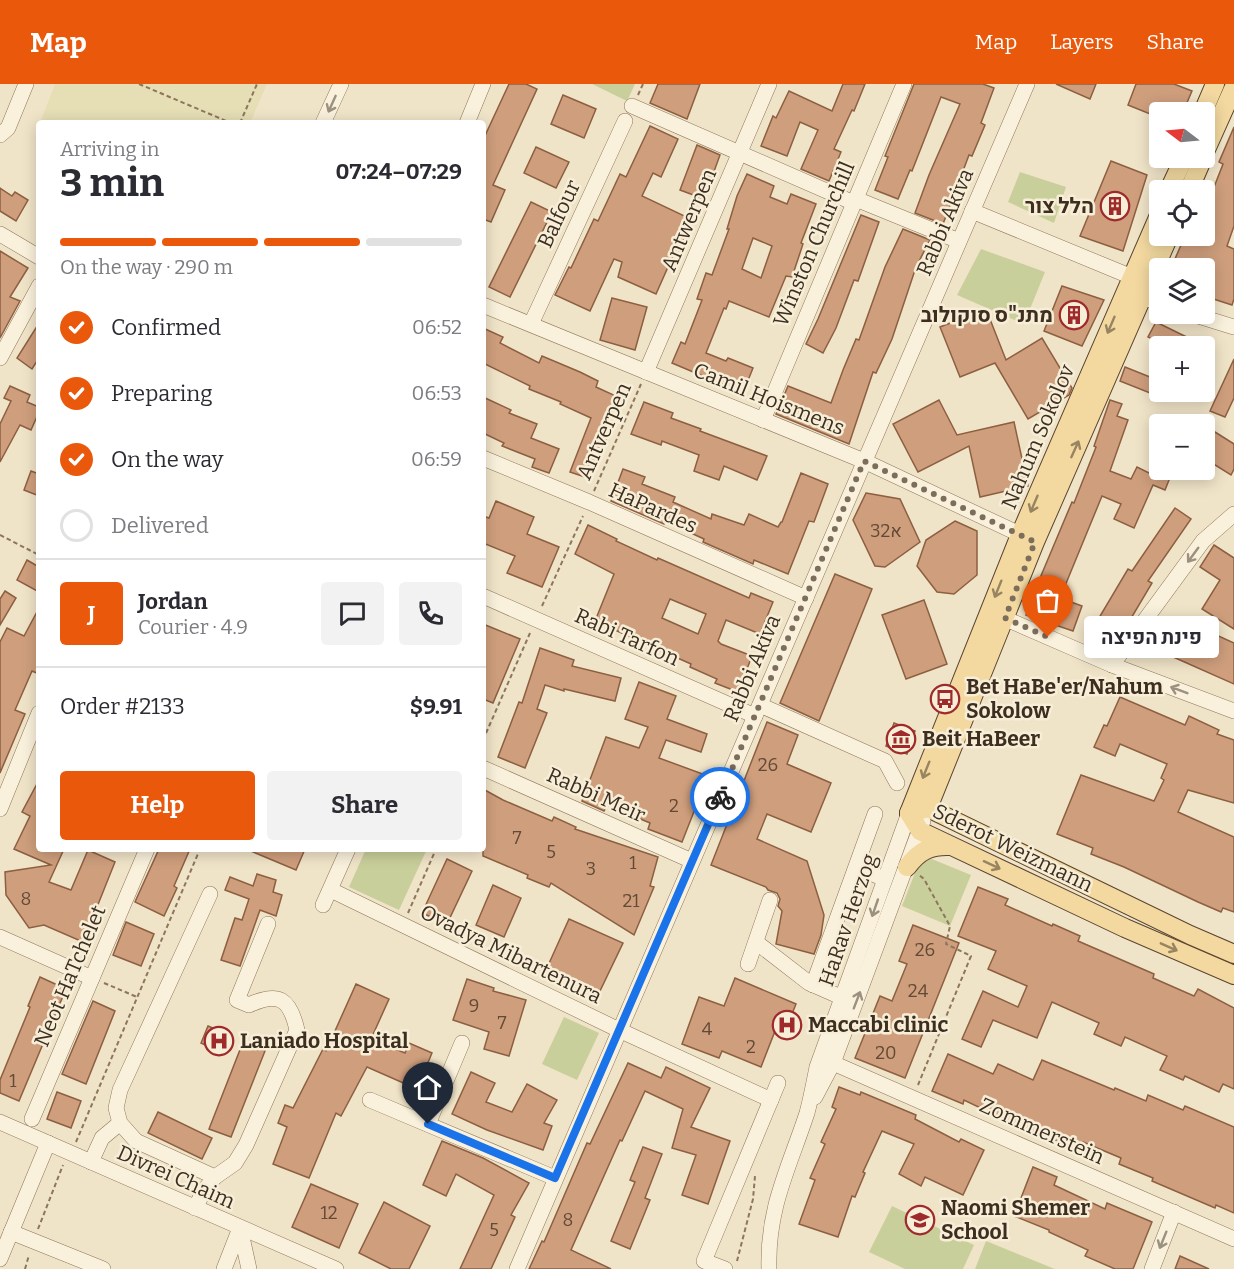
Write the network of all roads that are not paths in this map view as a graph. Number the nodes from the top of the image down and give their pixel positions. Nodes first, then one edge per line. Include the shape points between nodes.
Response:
1 (26, 84) edge
2 (341, 84) edge
3 (483, 84) edge
4 (770, 84) edge
5 (904, 84) edge
6 (1027, 84) edge
7 (1215, 84) edge
8 (1234, 87) edge
9 (1207, 102) edge
10 (632, 106) dead end
11 (324, 120) edge
12 (468, 120) edge
13 (625, 121) dead end
14 (1215, 131) edge
15 (4, 132) edge
16 (740, 153) junction
17 (855, 201) junction
18 (972, 211) junction
19 (0, 234) edge
20 (1149, 238) edge
21 (959, 241) junction
22 (1165, 246) edge
23 (36, 255) edge
24 (1132, 277) junction
25 (36, 292) edge
26 (1142, 297) junction
27 (1149, 299) edge
28 (486, 305) edge
29 (1215, 321) edge
30 (531, 324) junction
31 (1234, 327) edge
32 (0, 358) edge
33 (646, 372) junction
34 (763, 420) junction
35 (486, 459) edge
36 (864, 461) junction
37 (1234, 514) edge
38 (1028, 538) junction
39 (486, 597) edge
40 (806, 598) junction
41 (1005, 618) junction
42 (1112, 665) junction
43 (757, 710) junction
44 (1234, 711) edge
45 (33, 743) edge
46 (486, 769) edge
47 (940, 777) junction
48 (897, 783) dead end
49 (928, 808) junction
50 (0, 809) edge
51 (909, 813) junction
52 (875, 814) dead end
53 (965, 825) junction
54 (920, 831) junction
55 (952, 846) junction
56 (146, 852) edge
57 (347, 852) edge
58 (693, 861) junction
59 (857, 867) junction
60 (907, 867) junction
61 (885, 879) junction
62 (331, 890) junction
63 (210, 894) dead end
64 (770, 900) dead end
65 (323, 905) dead end
66 (268, 924) dead end
67 (0, 937) edge
68 (756, 942) junction
69 (1234, 954) edge
70 (748, 964) dead end
71 (1234, 975) edge
72 (92, 978) junction
73 (813, 985) junction
74 (843, 998) junction
75 (619, 1030) junction
76 (462, 1043) dead end
77 (833, 1063) junction
78 (777, 1083) dead end
79 (370, 1100) dead end
80 (771, 1100) junction
81 (808, 1110) junction
82 (32, 1119) dead end
83 (0, 1122) edge
84 (120, 1123) junction
85 (428, 1124) junction
86 (48, 1143) junction
87 (91, 1162) junction
88 (215, 1177) junction
89 (555, 1178) junction
90 (195, 1208) junction
91 (1174, 1212) junction
92 (240, 1228) junction
93 (11, 1232) junction
94 (1234, 1239) edge
95 (0, 1259) edge
96 (103, 1269) edge
97 (224, 1269) edge
98 (249, 1269) edge
99 (336, 1269) edge
100 (517, 1269) edge
101 (725, 1269) edge
102 (769, 1269) edge
103 (1152, 1269) edge

1 - 15 street
2 -> 11 street
3 - 12 street
4 - 16 street, Antwerpen
5 - 17 street, Winston Churchill
6 - 18 street, Rabbi Akiva
7 - 9 main road
8 - 14 main road
10 - 16 street
13 - 30 street, Balfour
16 - 17 street
16 - 33 street, Antwerpen
17 - 21 street
17 - 34 street, Winston Churchill
18 - 21 street, Rabbi Akiva
18 - 24 street
19 - 23 street
20 - 24 main road, Nahum Sokolov
21 - 36 street, Rabbi Akiva
22 - 26 main road, Nahum Sokolov
24 - 26 street via 1132,287
24 -> 38 main road, Nahum Sokolov
25 - 32 street
26 - 27 street
38 -> 26 main road, Nahum Sokolov
28 - 30 street, Camil Hoismens
29 - 31 street
30 - 33 street, Camil Hoismens
33 - 34 street, Camil Hoismens
34 - 36 street, Camil Hoismens
35 - 40 street, HaPardes
36 - 38 street, Camil Hoismens
36 - 40 street, Rabbi Akiva
37 -> 42 street via 1203,541
38 - 41 main road, Nahum Sokolov
38 -> 51 main road, Nahum Sokolov
39 - 43 street, Rabi Tarfon
40 - 43 street, Rabbi Akiva
41 - 42 street
41 - 47 main road, Nahum Sokolov
44 -> 42 street
43 - 48 street, Rabi Tarfon via 885,761
43 - 58 street, Rabbi Akiva
45 - 50 street
46 - 58 street, Rabbi Meir
47 - 49 main road, Nahum Sokolov
47 - 53 main road via 944,801
49 - 51 main road, Sderot Weizmann
49 - 53 main road, Sderot Weizmann
49 - 54 street, Nahum Sokolov
51 - 54 main road, Sderot Weizmann
51 - 61 street, HaRav Herzog
52 - 59 street
53 - 69 main road, Sderot Weizmann
54 - 55 main road, Sderot Weizmann
54 - 60 street, HaRav Herzog
55 - 60 main road via 926,848
55 -> 71 main road, Sderot Weizmann
56 - 72 street, Neot HaTchelet
57 - 62 street
58 - 75 street, Rabbi Akiva
59 - 61 street
59 - 73 street
77 -> 60 street, HaRav Herzog
61 -> 74 street, HaRav Herzog
62 - 65 street
62 - 75 street, Ovadya Mibartenura
63 - 84 street via 120,1090 116,1108
64 - 68 street
66 - 88 street via 237,999 249,1005 277,998 288,1003 297,1030 246,1145 235,1163
67 - 72 street
68 - 70 street
68 - 73 street
72 - 82 street, Neot HaTchelet
73 - 74 street
74 - 81 street, HaRav Herzog via 817,1067
75 - 80 street, Ovadya Mibartenura
75 - 89 street, Rabbi Akiva
76 - 85 street
77 - 81 street, HaRav Herzog
77 - 91 street, Zommerstein
78 - 80 street
79 - 85 street
80 - 101 street via 704,1261
81 - 102 street, HaRav Herzog via 771,1220
83 - 86 street, Divrei Chaim
84 - 87 street via 102,1138
84 - 88 street via 136,1141
85 - 89 street
86 - 87 street, Divrei Chaim
86 - 93 street
87 - 90 street, Divrei Chaim
88 - 90 street
89 - 100 street, Rabbi Akiva
90 - 92 street, Divrei Chaim
91 - 94 street, Zommerstein
91 -> 103 street
92 - 97 street
92 - 98 street
92 - 99 street, Divrei Chaim
93 - 95 street
93 - 96 street

